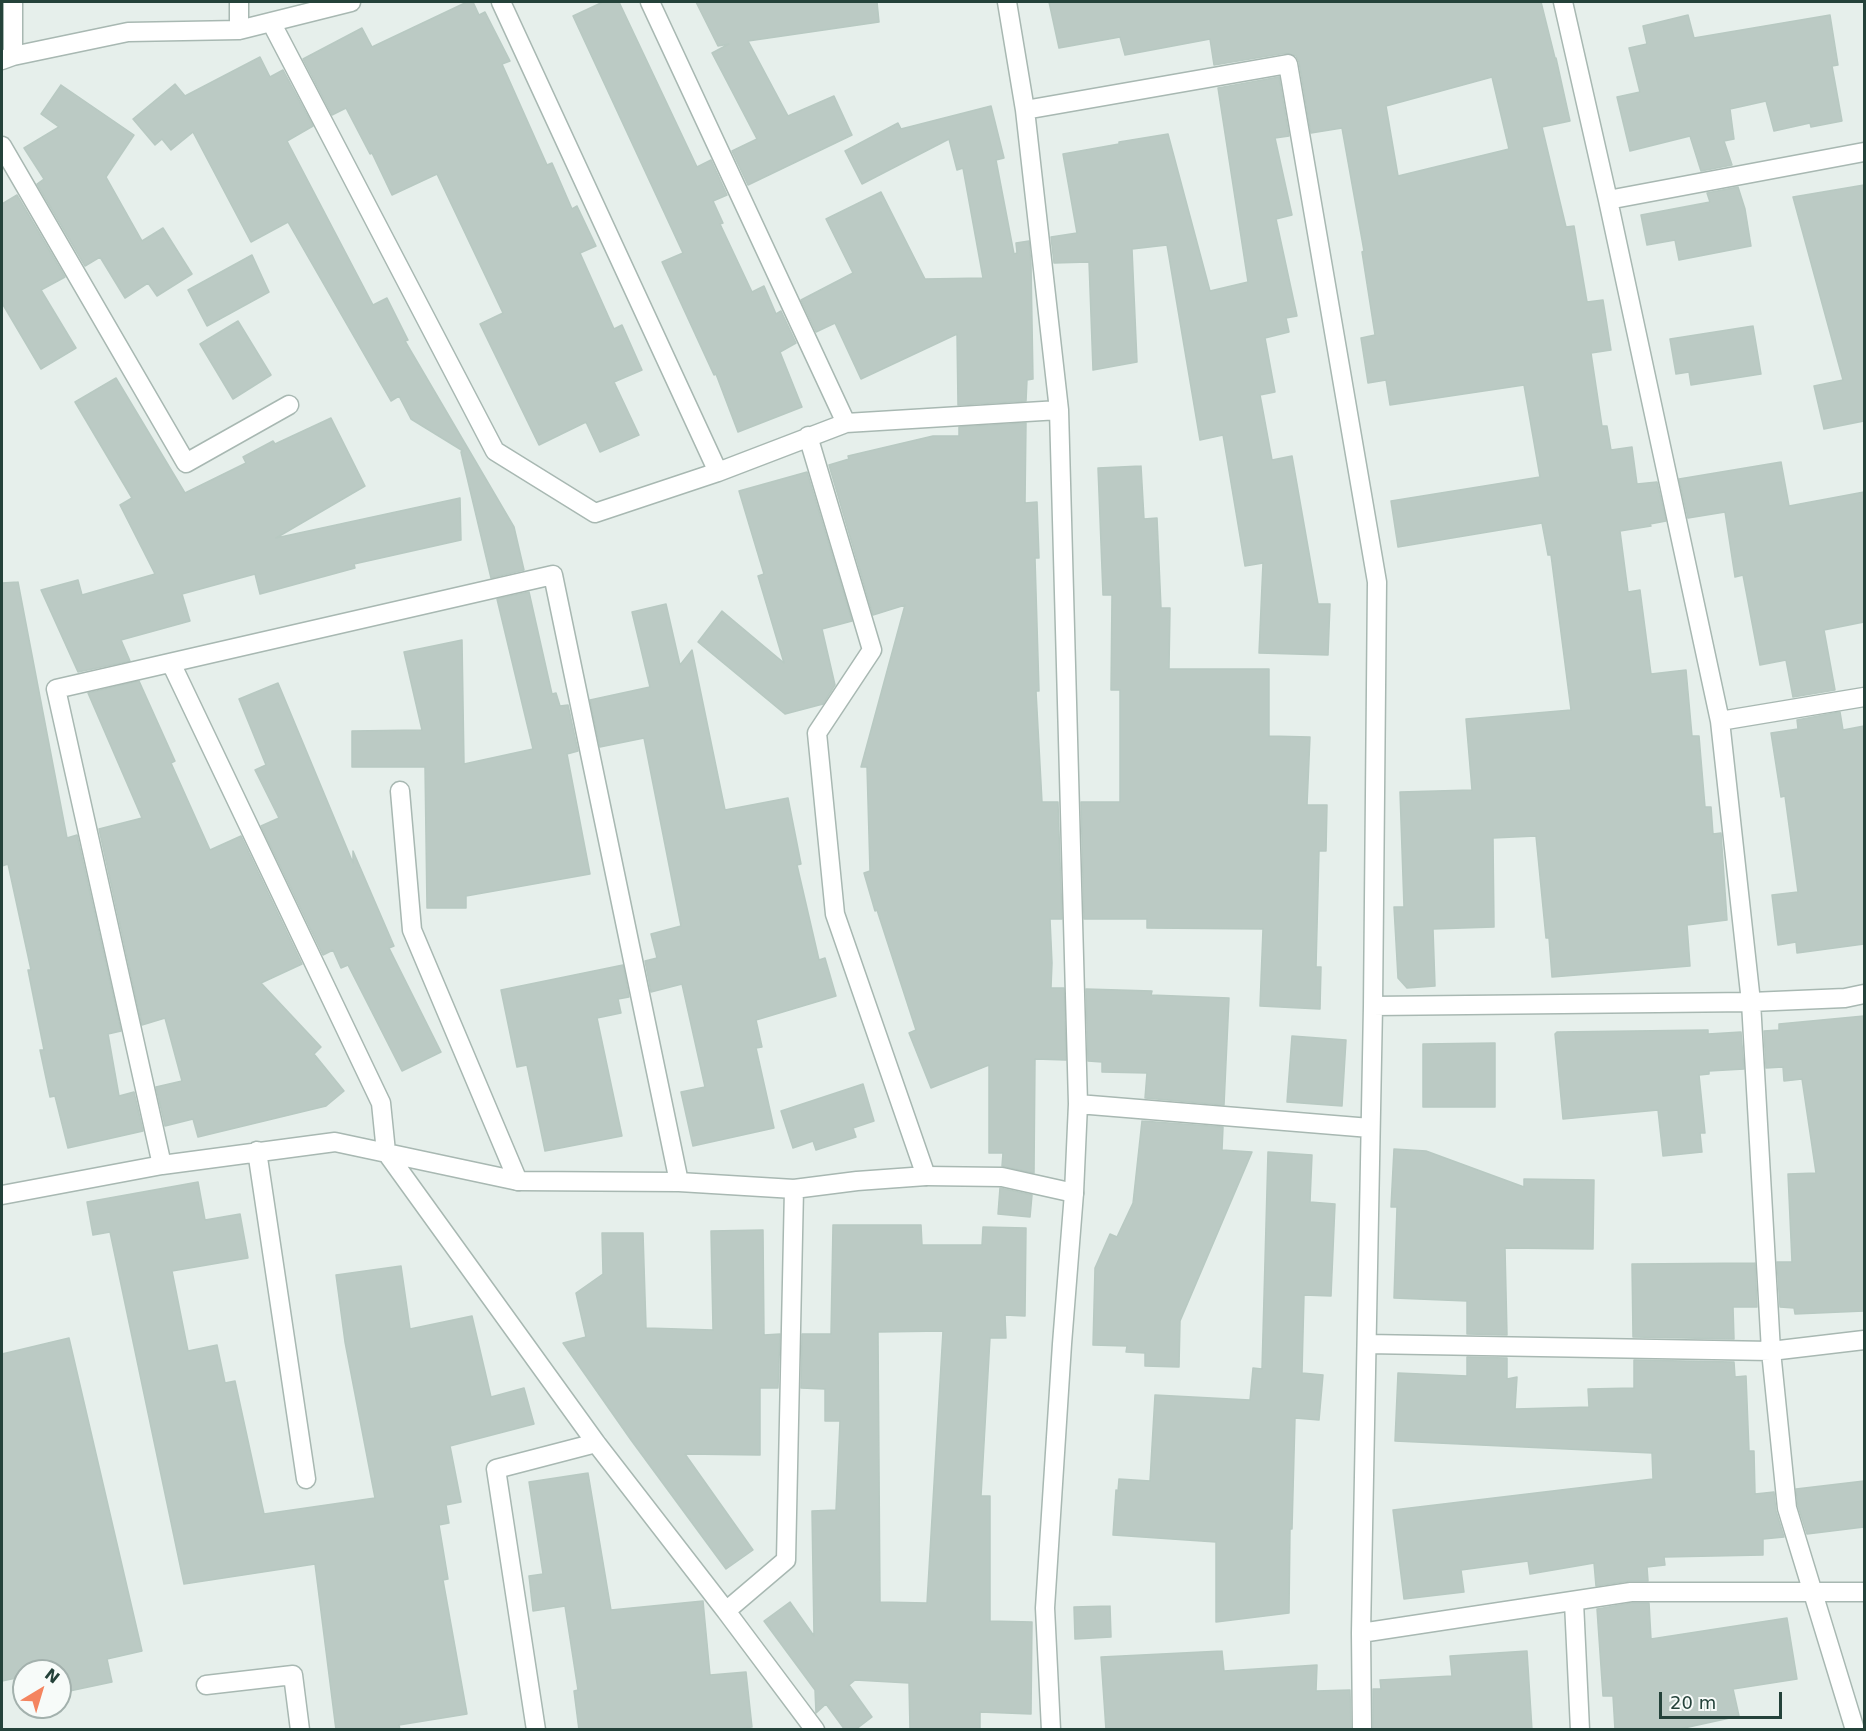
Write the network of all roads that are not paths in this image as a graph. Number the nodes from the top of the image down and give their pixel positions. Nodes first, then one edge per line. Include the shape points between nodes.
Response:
1 (13, 2) edge
2 (239, 2) edge
3 (351, 2) edge
4 (501, 2) edge
5 (650, 2) edge
6 (1007, 2) edge
7 (1563, 2) edge
8 (271, 22) junction
9 (239, 30) junction
10 (7, 58) edge
11 (1025, 110) junction
12 (2, 146) edge
13 (1864, 152) edge
14 (1608, 200) junction
15 (289, 405) dead end
16 (1059, 410) junction
17 (846, 423) junction
18 (808, 436) junction
19 (718, 472) junction
20 (171, 663) junction
21 (1864, 697) edge
22 (1720, 722) junction
23 (400, 791) dead end
24 (1864, 994) edge
25 (1751, 1002) junction
26 (1373, 1006) junction
27 (1078, 1104) junction
28 (1371, 1128) junction
29 (257, 1151) junction
30 (386, 1152) junction
31 (162, 1165) junction
32 (926, 1176) junction
33 (518, 1181) junction
34 (679, 1182) junction
35 (794, 1189) junction
36 (1074, 1193) junction
37 (2, 1195) edge
38 (1864, 1340) edge
39 (1367, 1344) junction
40 (1771, 1351) junction
41 (596, 1443) junction
42 (306, 1479) dead end
43 (1811, 1591) junction
44 (1864, 1592) edge
45 (1574, 1602) junction
46 (726, 1611) junction
47 (1361, 1633) junction
48 (206, 1685) dead end
49 (300, 1730) edge
50 (536, 1730) edge
51 (815, 1730) edge
52 (1051, 1730) edge
53 (1362, 1730) edge
54 (1580, 1730) edge
55 (1855, 1730) edge

1 - 10 street
2 - 9 street
3 - 8 street
4 - 19 street
5 - 17 street
6 - 11 street
7 - 14 street
8 - 9 street
8 - 19 street via 495,451 595,513
9 - 10 street via 128,32
11 - 16 street
11 - 26 street via 1288,64 1377,582
12 - 15 street via 186,462
13 - 14 street
14 - 22 street
16 - 17 street
16 - 27 street
17 - 18 street
18 - 19 street
18 - 32 street via 872,650 817,733 835,914
20 - 30 street via 381,1103
20 - 31 street via 56,689
20 - 34 street via 553,575
21 - 22 street
22 - 25 street
23 - 33 street via 412,930
24 - 25 street
25 - 26 street
25 - 40 street
26 - 28 street
27 - 28 street
27 - 36 street
28 - 39 street
29 - 30 street via 334,1142
29 - 31 street
29 - 42 street
30 - 33 street
30 - 41 street
31 - 37 street
32 - 35 street
32 - 36 street via 1002,1177
33 - 34 street
34 - 35 street
35 - 46 street via 786,1560
36 - 52 street via 1045,1608
38 - 40 street
39 - 40 street
39 - 47 street
40 - 43 street via 1787,1508
41 - 46 street
41 - 50 street via 496,1469
43 - 44 street
43 - 45 street via 1631,1592
43 - 55 street
45 - 47 street
45 - 54 street
46 - 51 street
47 - 53 street
48 - 49 street via 293,1675

